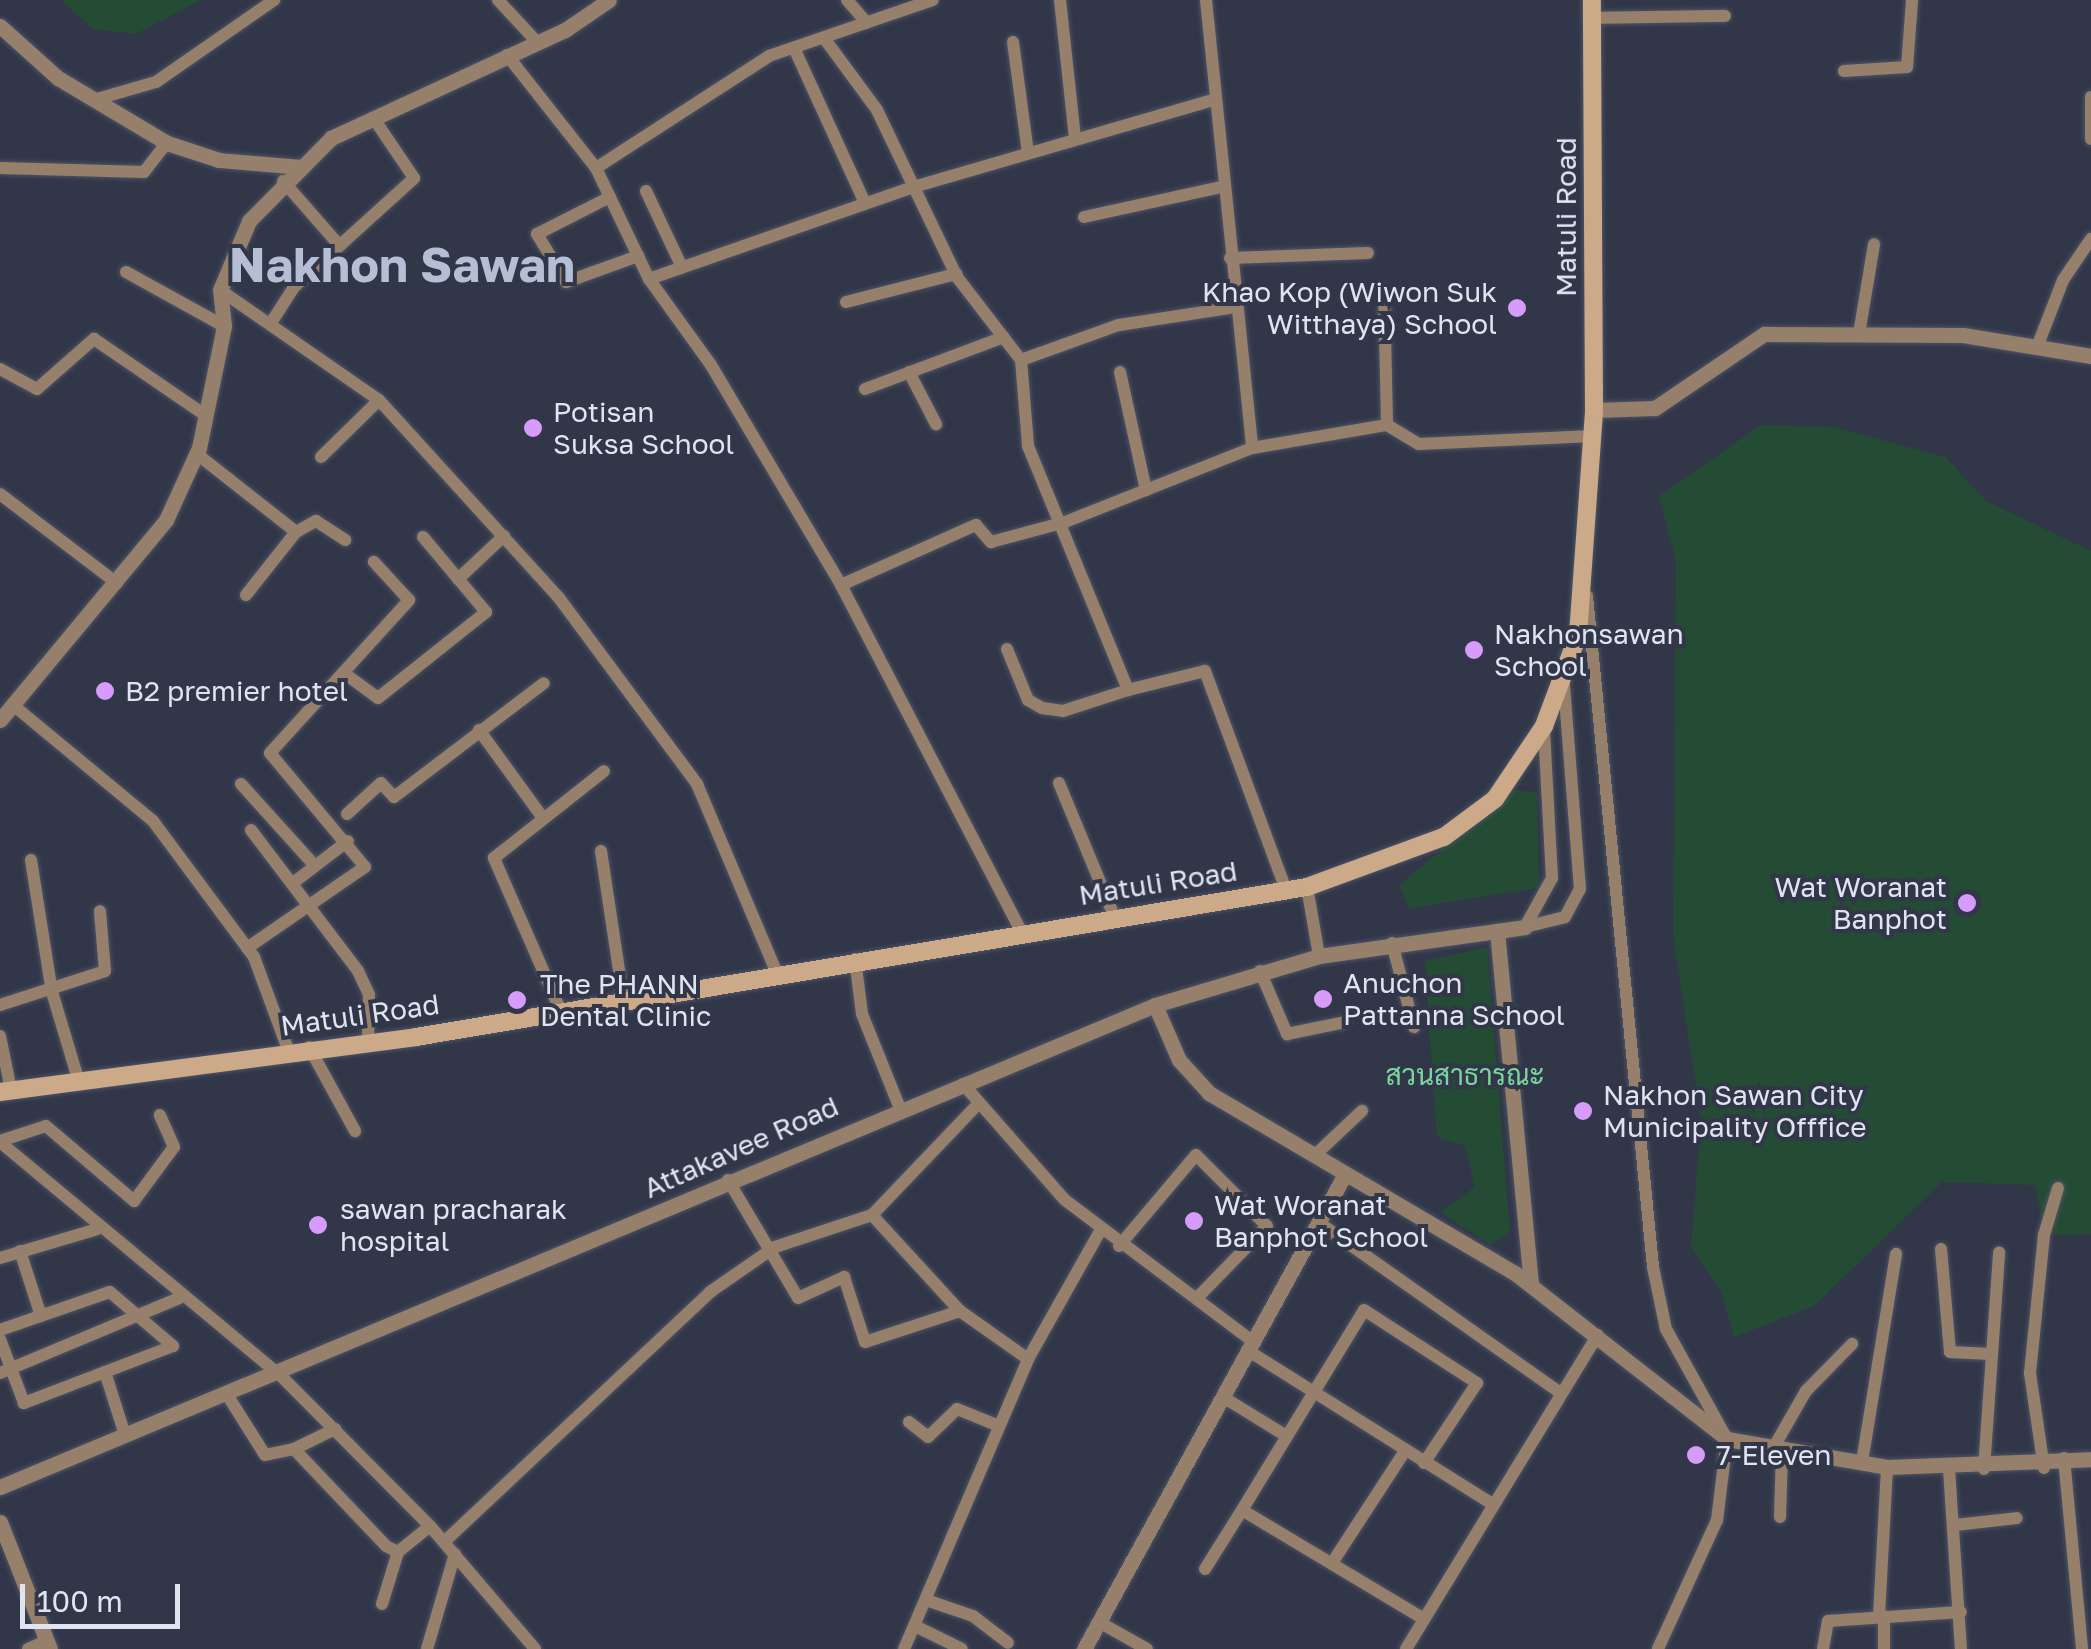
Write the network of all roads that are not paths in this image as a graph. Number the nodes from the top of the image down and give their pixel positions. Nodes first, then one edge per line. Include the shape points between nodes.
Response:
1 (274, 0) edge
2 (498, 0) edge
3 (609, 0) edge
4 (847, 0) edge
5 (933, 0) edge
6 (1060, 0) edge
7 (1206, 0) edge
8 (1912, 0) edge
9 (1592, 9) edge
10 (1725, 16) dead end
11 (868, 23) junction
12 (0, 26) edge
13 (824, 38) junction
14 (537, 42) junction
15 (1013, 42) dead end
16 (794, 48) junction
17 (507, 56) junction
18 (1844, 71) dead end
19 (2091, 97) edge
20 (97, 100) junction
21 (1212, 100) junction
22 (374, 119) junction
23 (1074, 139) junction
24 (2091, 139) edge
25 (167, 143) junction
26 (1028, 153) junction
27 (300, 167) junction
28 (0, 168) edge
29 (596, 168) junction
30 (283, 181) junction
31 (1222, 187) junction
32 (910, 188) junction
33 (646, 191) dead end
34 (610, 197) junction
35 (864, 203) junction
36 (1084, 217) dead end
37 (2091, 239) edge
38 (1874, 244) dead end
39 (340, 246) junction
40 (1368, 254) dead end
41 (638, 256) junction
42 (1230, 258) junction
43 (682, 267) junction
44 (126, 272) dead end
45 (956, 274) junction
46 (648, 279) junction
47 (220, 290) junction
48 (1384, 290) dead end
49 (846, 302) dead end
50 (1236, 306) junction
51 (271, 323) junction
52 (224, 326) junction
53 (1859, 334) junction
54 (1004, 337) junction
55 (2040, 342) junction
56 (2091, 356) edge
57 (1021, 360) junction
58 (0, 370) edge
59 (909, 372) junction
60 (1120, 372) dead end
61 (865, 389) dead end
62 (379, 400) junction
63 (1594, 410) junction
64 (205, 415) junction
65 (936, 424) dead end
66 (1387, 425) junction
67 (1593, 436) junction
68 (1252, 448) junction
69 (197, 454) junction
70 (320, 457) dead end
71 (1146, 490) junction
72 (0, 494) edge
73 (1066, 522) junction
74 (296, 532) junction
75 (504, 536) junction
76 (423, 537) dead end
77 (345, 540) dead end
78 (374, 562) dead end
79 (458, 579) junction
80 (1585, 579) junction
81 (118, 584) junction
82 (840, 584) junction
83 (246, 595) dead end
84 (1007, 649) dead end
85 (344, 673) junction
86 (544, 682) dead end
87 (1564, 684) junction
88 (1128, 690) junction
89 (13, 705) junction
90 (0, 720) edge
91 (1544, 726) junction
92 (479, 730) junction
93 (604, 771) dead end
94 (1060, 783) dead end
95 (242, 784) dead end
96 (347, 814) dead end
97 (544, 818) junction
98 (250, 830) dead end
99 (348, 841) junction
100 (601, 851) dead end
101 (31, 860) dead end
102 (315, 866) junction
103 (292, 883) junction
104 (1307, 887) junction
105 (1286, 890) junction
106 (310, 904) junction
107 (100, 912) dead end
108 (1115, 918) junction
109 (1525, 927) junction
110 (1497, 930) junction
111 (1022, 934) junction
112 (1392, 943) junction
113 (247, 948) junction
114 (1320, 956) junction
115 (855, 959) junction
116 (1260, 971) junction
117 (777, 973) junction
118 (52, 992) junction
119 (623, 997) junction
120 (0, 1005) edge
121 (1155, 1005) junction
122 (559, 1008) junction
123 (1344, 1022) dead end
124 (1414, 1027) dead end
125 (0, 1036) edge
126 (368, 1040) junction
127 (310, 1047) junction
128 (289, 1052) junction
129 (79, 1082) junction
130 (962, 1084) junction
131 (6, 1091) edge
132 (979, 1102) junction
133 (900, 1106) junction
134 (1362, 1111) dead end
135 (160, 1115) dead end
136 (355, 1132) dead end
137 (0, 1142) edge
138 (1314, 1156) junction
139 (1344, 1174) junction
140 (728, 1180) junction
141 (2058, 1188) dead end
142 (872, 1215) junction
143 (1318, 1222) junction
144 (97, 1228) junction
145 (1100, 1231) junction
146 (1526, 1234) junction
147 (1119, 1246) junction
148 (1941, 1249) dead end
149 (20, 1251) junction
150 (1999, 1253) dead end
151 (764, 1254) junction
152 (1896, 1254) dead end
153 (0, 1258) edge
154 (1492, 1260) junction
155 (1531, 1285) junction
156 (1198, 1297) junction
157 (179, 1298) junction
158 (960, 1312) junction
159 (41, 1316) junction
160 (143, 1317) junction
161 (0, 1330) edge
162 (1598, 1335) junction
163 (0, 1339) edge
164 (1852, 1344) dead end
165 (1250, 1346) junction
166 (1992, 1354) junction
167 (1028, 1359) junction
168 (1680, 1360) junction
169 (4, 1371) edge
170 (105, 1372) junction
171 (282, 1376) junction
172 (1663, 1387) junction
173 (1558, 1391) junction
174 (226, 1393) junction
175 (1310, 1395) junction
176 (1230, 1402) dead end
177 (909, 1422) dead end
178 (999, 1426) junction
179 (335, 1429) junction
180 (1284, 1434) junction
181 (125, 1435) junction
182 (1727, 1439) junction
183 (294, 1449) junction
184 (1406, 1451) junction
185 (1776, 1453) junction
186 (2064, 1458) junction
187 (2091, 1459) edge
188 (1862, 1462) junction
189 (1424, 1463) junction
190 (1887, 1467) junction
191 (2044, 1468) junction
192 (1949, 1469) junction
193 (1984, 1470) junction
194 (0, 1487) edge
195 (1491, 1503) junction
196 (1242, 1510) junction
197 (1780, 1517) dead end
198 (2017, 1518) dead end
199 (0, 1522) edge
200 (1954, 1525) junction
201 (430, 1526) junction
202 (444, 1542) junction
203 (398, 1552) junction
204 (455, 1554) junction
205 (1332, 1563) junction
206 (1204, 1570) dead end
207 (926, 1600) junction
208 (382, 1604) dead end
209 (1961, 1612) junction
210 (1881, 1616) junction
211 (1424, 1619) junction
212 (1099, 1622) junction
213 (914, 1626) junction
214 (1008, 1644) dead end
215 (48, 1645) edge
216 (1662, 1648) edge
217 (28, 1649) edge
218 (426, 1649) edge
219 (536, 1649) edge
220 (904, 1649) edge
221 (962, 1649) edge
222 (1084, 1649) edge
223 (1147, 1649) edge
224 (1406, 1649) edge
225 (1823, 1649) edge
226 (1884, 1649) edge
227 (1961, 1649) edge
228 (2082, 1649) edge

1 - 20 street via 156,82
2 - 14 street
3 - 14 street
4 - 11 street
5 - 11 street
6 - 23 street
7 - 21 street
8 - 18 street via 1907,67
9 - 10 street
9 - 63 main road, Matuli Road
11 - 13 street
12 - 20 street
13 - 16 street
13 - 32 street via 877,110
14 - 17 street
15 - 26 street
16 - 29 street
16 - 35 street
17 - 22 street
17 - 29 street
19 - 24 street
20 - 25 street
21 - 23 street
21 - 31 street
22 - 27 street via 331,138
22 - 39 street via 414,178
23 - 26 street
25 - 27 street via 219,160
25 - 28 street via 144,172
26 - 32 street
27 - 30 street
29 - 34 street
30 - 39 street
30 - 47 street via 239,238
31 - 36 street
31 - 42 street
32 - 35 street
32 - 45 street
33 - 43 street
34 - 41 street
34 - 41 street via 537,234 566,282
35 - 43 street
37 - 55 street via 2062,280
38 - 53 street
39 - 51 street via 294,287
40 - 42 street
41 - 46 street
42 - 50 street
43 - 46 street
44 - 52 street
45 - 49 street
45 - 54 street
46 - 82 street via 711,365
47 - 51 street
47 - 52 street
48 - 66 street
50 - 57 street via 1119,325
50 - 68 street
51 - 62 street
52 - 64 street
53 - 55 street
53 - 63 street via 1764,334 1655,408
54 - 57 street
54 - 59 street
55 - 56 street
57 - 73 street via 1028,446
58 - 64 street via 37,389 94,339
59 - 61 street
59 - 65 street
60 - 71 street
62 - 70 street
62 - 75 street
63 - 67 main road, Matuli Road
64 - 69 street
66 - 67 street via 1419,444
66 - 68 street
67 - 80 main road, Matuli Road
68 - 71 street
69 - 74 street
69 - 81 street via 166,520
71 - 73 street
72 - 81 street
73 - 82 street via 991,542 976,525
73 - 88 street
74 - 77 street via 316,521
74 - 83 street
75 - 79 street
75 - 117 street via 632,688 697,784
76 - 79 street
78 - 85 street via 409,600
79 - 85 street via 486,612 439,652 378,698
80 - 87 main road, Matuli Road
80 - 168 street via 1628,945 1653,1267
81 - 89 street
82 - 111 street
84 - 88 street via 1028,700 1042,708 1064,711
85 - 99 street via 270,752
86 - 92 street
87 - 91 main road, Matuli Road
87 - 109 street via 1580,890 1565,916
88 - 105 street via 1205,671
89 - 90 street
89 - 113 street via 153,821
91 - 104 main road, Matuli Road via 1494,799 1444,837
91 - 109 street via 1552,878
92 - 96 street via 394,797 380,783
92 - 97 street
93 - 97 street
94 - 108 street
95 - 102 street
97 - 122 street via 494,864
98 - 103 street
99 - 102 street
99 - 106 street via 364,868
100 - 119 street
101 - 118 street
102 - 103 street
103 - 106 street
104 - 105 main road, Matuli Road
104 - 114 street
105 - 108 main road, Matuli Road
106 - 113 street
106 - 126 street via 369,996
107 - 118 street via 105,971
108 - 111 main road, Matuli Road
109 - 110 street, Attakavee Road
110 - 112 street, Attakavee Road
110 - 146 street
111 - 115 main road, Matuli Road
112 - 114 street, Attakavee Road
112 - 124 street
113 - 128 street
114 - 116 street, Attakavee Road
115 - 117 main road, Matuli Road
115 - 133 street via 862,1014
116 - 121 street, Attakavee Road
116 - 123 street via 1287,1034
117 - 119 main road, Matuli Road
118 - 120 street
118 - 129 street
119 - 122 main road, Matuli Road
121 - 130 street, Attakavee Road
121 - 138 street via 1179,1060 1209,1093
122 - 126 main road, Matuli Road
125 - 131 street
126 - 127 main road, Matuli Road
127 - 128 main road, Matuli Road
127 - 136 street
128 - 129 main road, Matuli Road
129 - 131 main road, Matuli Road
130 - 132 street
130 - 133 street, Attakavee Road
132 - 142 street
132 - 145 street
133 - 140 street, Attakavee Road
134 - 138 street
135 - 137 street via 174,1148 134,1201 46,1126
137 - 144 street
138 - 139 street
139 - 143 street
139 - 154 street
140 - 151 street
140 - 171 street, Attakavee Road
141 - 191 street via 2044,1235 2030,1373
142 - 151 street
142 - 158 street
143 - 165 street
143 - 173 street
144 - 149 street
144 - 157 street
145 - 147 street
145 - 167 street
146 - 154 street via 1511,1254
146 - 155 street
147 - 156 street
147 - 156 street via 1196,1155 1267,1226
148 - 166 street via 1950,1352
149 - 153 street
149 - 159 street
150 - 166 street
151 - 158 street via 798,1298 844,1277 865,1342
151 - 202 street via 600,1387
152 - 188 street
154 - 155 street
155 - 162 street
156 - 165 street
157 - 160 street
157 - 171 street
158 - 167 street
159 - 160 street via 110,1292
159 - 161 street
160 - 169 street
160 - 170 street via 173,1346
162 - 172 street
162 - 173 street
163 - 169 street
164 - 185 street via 1806,1391
165 - 175 street
165 - 212 street
166 - 193 street
167 - 178 street
168 - 172 street via 1682,1379
168 - 182 street
169 - 170 street via 24,1403
170 - 181 street
171 - 174 street, Attakavee Road
171 - 179 street
172 - 182 street
173 - 195 street
174 - 181 street, Attakavee Road
174 - 183 street via 265,1455
175 - 180 street
175 - 184 street
175 - 189 street via 1364,1310 1477,1383
176 - 180 street
177 - 178 street via 928,1437 957,1408
178 - 207 street
179 - 183 street
179 - 201 street
180 - 196 street
181 - 194 street, Attakavee Road
182 - 185 street
182 - 216 street via 1717,1520
183 - 203 street
184 - 189 street
184 - 205 street
185 - 188 street
185 - 197 street
186 - 187 street
186 - 191 street
186 - 228 street
188 - 190 street
189 - 195 street
190 - 192 street
190 - 210 street
191 - 193 street
192 - 193 street
192 - 200 street
195 - 211 street
196 - 205 street
196 - 206 street
198 - 200 street
199 - 215 street
200 - 209 street
201 - 202 street
201 - 203 street
202 - 204 street
203 - 208 street
204 - 218 street
204 - 219 street
205 - 211 street
207 - 213 street
207 - 214 street via 973,1616
209 - 210 street
209 - 227 street
210 - 225 street via 1828,1621
210 - 226 street
211 - 224 street
212 - 222 street
212 - 223 street
213 - 220 street
213 - 221 street
215 - 217 street

